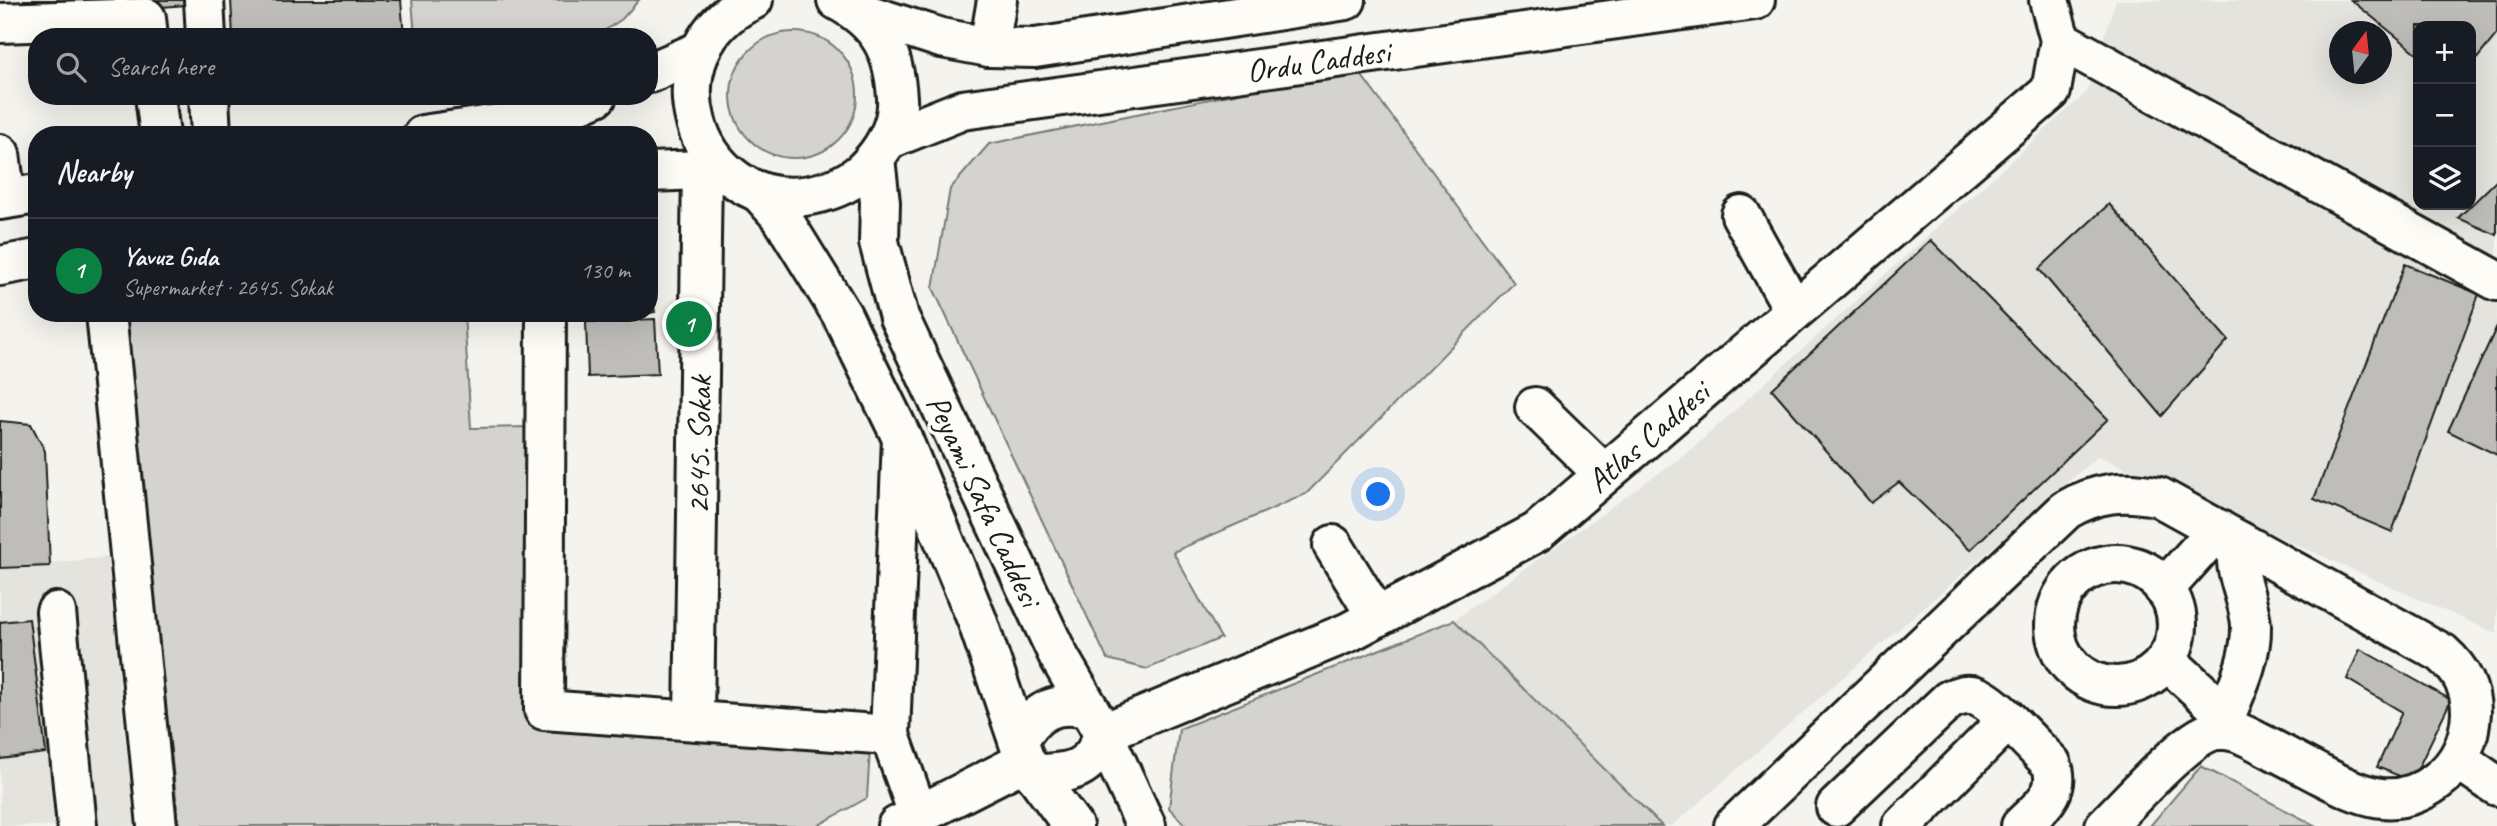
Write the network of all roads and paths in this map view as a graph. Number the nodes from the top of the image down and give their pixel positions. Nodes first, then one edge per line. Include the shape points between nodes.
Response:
1 (204, 0) edge
2 (753, 0) edge
3 (997, 0) edge
4 (1346, 0) edge
5 (1755, 0) edge
6 (2049, 0) edge
7 (847, 6) edge
8 (0, 23) edge
9 (709, 26) edge
10 (147, 28) edge
11 (206, 28) edge
12 (2060, 40) junction
13 (989, 47) junction
14 (658, 66) edge
15 (156, 105) edge
16 (209, 105) edge
17 (571, 105) edge
18 (159, 126) edge
19 (211, 126) edge
20 (482, 126) edge
21 (881, 150) junction
22 (0, 154) edge
23 (658, 173) edge
24 (731, 179) junction
25 (14, 198) edge
26 (1741, 215) dead end
27 (28, 261) edge
28 (0, 266) edge
29 (2497, 281) edge
30 (1794, 310) junction
31 (108, 322) edge
32 (546, 322) edge
33 (1535, 407) dead end
34 (902, 438) junction
35 (1604, 474) junction
36 (2219, 530) junction
37 (2033, 541) junction
38 (1333, 545) dead end
39 (2157, 581) junction
40 (2069, 586) junction
41 (56, 612) dead end
42 (1377, 617) junction
43 (2160, 667) junction
44 (694, 720) junction
45 (1096, 721) junction
46 (2218, 726) junction
47 (2016, 729) junction
48 (890, 735) junction
49 (1026, 758) junction
50 (2459, 760) junction
51 (1797, 766) junction
52 (2497, 786) edge
53 (1846, 819) edge
54 (908, 820) edge
55 (77, 826) edge
56 (157, 826) edge
57 (1073, 826) edge
58 (1146, 826) edge
59 (1734, 826) edge
60 (1902, 826) edge
61 (1934, 826) edge
62 (2021, 826) edge
63 (2105, 826) edge

1 - 11 street
2 - 9 street
3 - 13 street
4 - 13 street, Ordu Caddesi via 1035,48
5 - 21 street, Ordu Caddesi via 962,110
6 - 12 street, Atlas Caddesi
7 - 13 street, Ordu Caddesi via 941,38
7 - 21 street via 881,37 895,70 897,106
8 - 10 street via 146,18
9 - 14 street
9 - 24 street, Peyami Safa Caddesi via 691,84 694,119 708,151
12 - 29 street
12 - 30 street, Atlas Caddesi via 2051,90
15 - 18 street
16 - 19 street
17 - 20 street
21 - 24 street via 851,181 822,194 790,197
21 - 45 street, Peyami Safa Caddesi via 879,242 899,317 1058,655
22 - 25 street
23 - 24 street
24 - 34 street, Peyami Safa Caddesi via 782,218 842,315
24 - 44 street, 2645. Sokak
26 - 30 street
27 - 28 street
30 - 35 street, Atlas Caddesi
31 - 56 street
32 - 44 street via 544,710
33 - 35 street
34 - 48 street
34 - 49 street, Peyami Safa Caddesi
35 - 42 street, Atlas Caddesi via 1537,532
36 - 37 street via 2159,497 2116,492 2081,501
36 - 39 street
36 - 46 street via 2236,551 2251,630 2246,659
36 - 50 street via 2454,663 2470,695 2471,714
37 - 40 street
37 - 51 street
38 - 42 street
39 - 40 street via 2129,566 2114,564 2099,566
39 - 43 street via 2174,605 2177,620 2177,635
40 - 43 street via 2054,623 2055,639 2069,666 2095,684 2110,687 2140,682
41 - 55 street
42 - 45 street, Atlas Caddesi via 1349,632
43 - 46 street
44 - 48 street
45 - 49 street via 1074,705 1053,707 1033,719
45 - 49 street via 1100,746 1092,759 1078,768 1059,774
45 - 58 street, Peyami Safa Caddesi
46 - 50 street via 2376,798 2410,795 2429,787
46 - 63 street via 2191,742
47 - 53 street via 1980,697 1959,695 1949,700
47 - 60 street
47 - 61 street
47 - 62 street via 2051,763 2055,782 2046,801
48 - 54 street
49 - 54 street
49 - 57 street, Peyami Safa Caddesi
50 - 52 street
51 - 53 street
51 - 59 street

